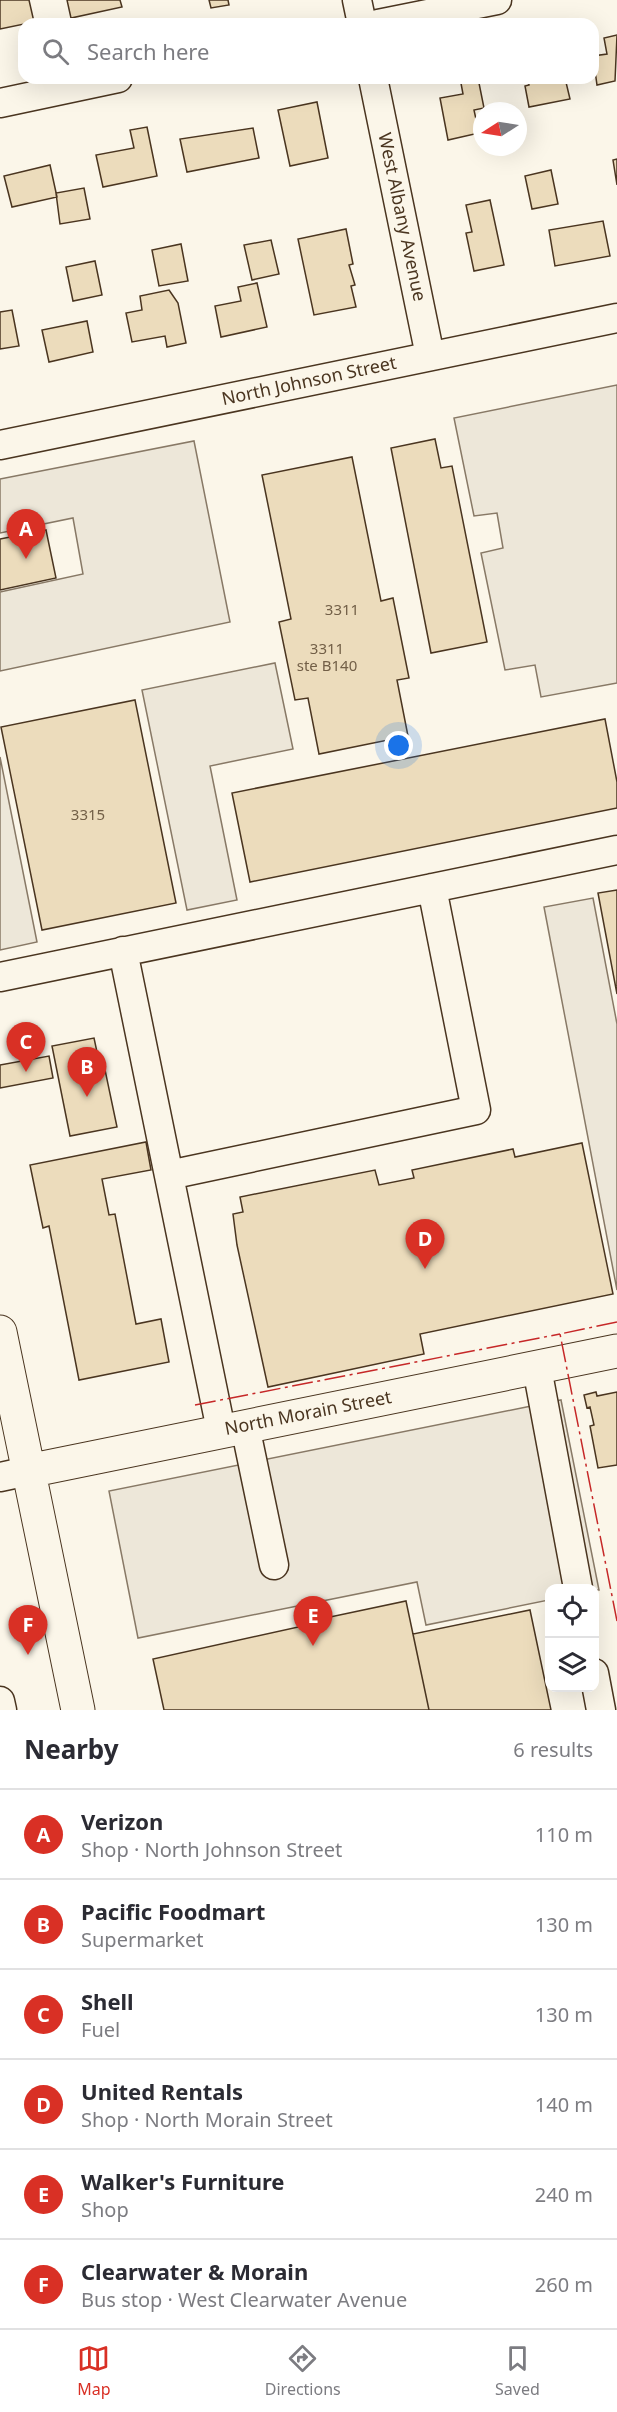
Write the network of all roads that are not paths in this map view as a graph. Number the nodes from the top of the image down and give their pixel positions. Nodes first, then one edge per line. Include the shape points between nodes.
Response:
1 (357, 0) edge
2 (497, 0) edge
3 (361, 18) edge
4 (408, 18) edge
5 (90, 84) edge
6 (374, 84) edge
7 (0, 103) edge
8 (617, 318) edge
9 (430, 356) junction
10 (0, 445) edge
11 (617, 850) edge
12 (432, 888) junction
13 (123, 951) junction
14 (0, 977) edge
15 (169, 1175) junction
16 (0, 1332) edge
17 (617, 1351) edge
18 (537, 1368) junction
19 (233, 1428) junction
20 (14, 1474) edge
21 (274, 1565) dead end
22 (577, 1584) edge
23 (598, 1692) edge
24 (0, 1701) edge
25 (2, 1710) edge
26 (78, 1710) edge
27 (602, 1710) edge

1 - 3 street
2 - 4 street
5 - 7 street
6 - 9 street, West Albany Avenue
8 - 9 street, North Johnson Street
9 - 10 street, North Johnson Street
11 - 12 street
12 - 13 street
12 - 15 street via 476,1110
13 - 14 street
13 - 15 street
15 - 19 street
16 - 20 main road
17 - 18 main road, North Morain Street
18 - 19 main road, North Morain Street
18 - 22 street
19 - 20 main road, North Morain Street
19 - 21 street
20 - 26 main road
23 - 27 street
24 - 25 street

